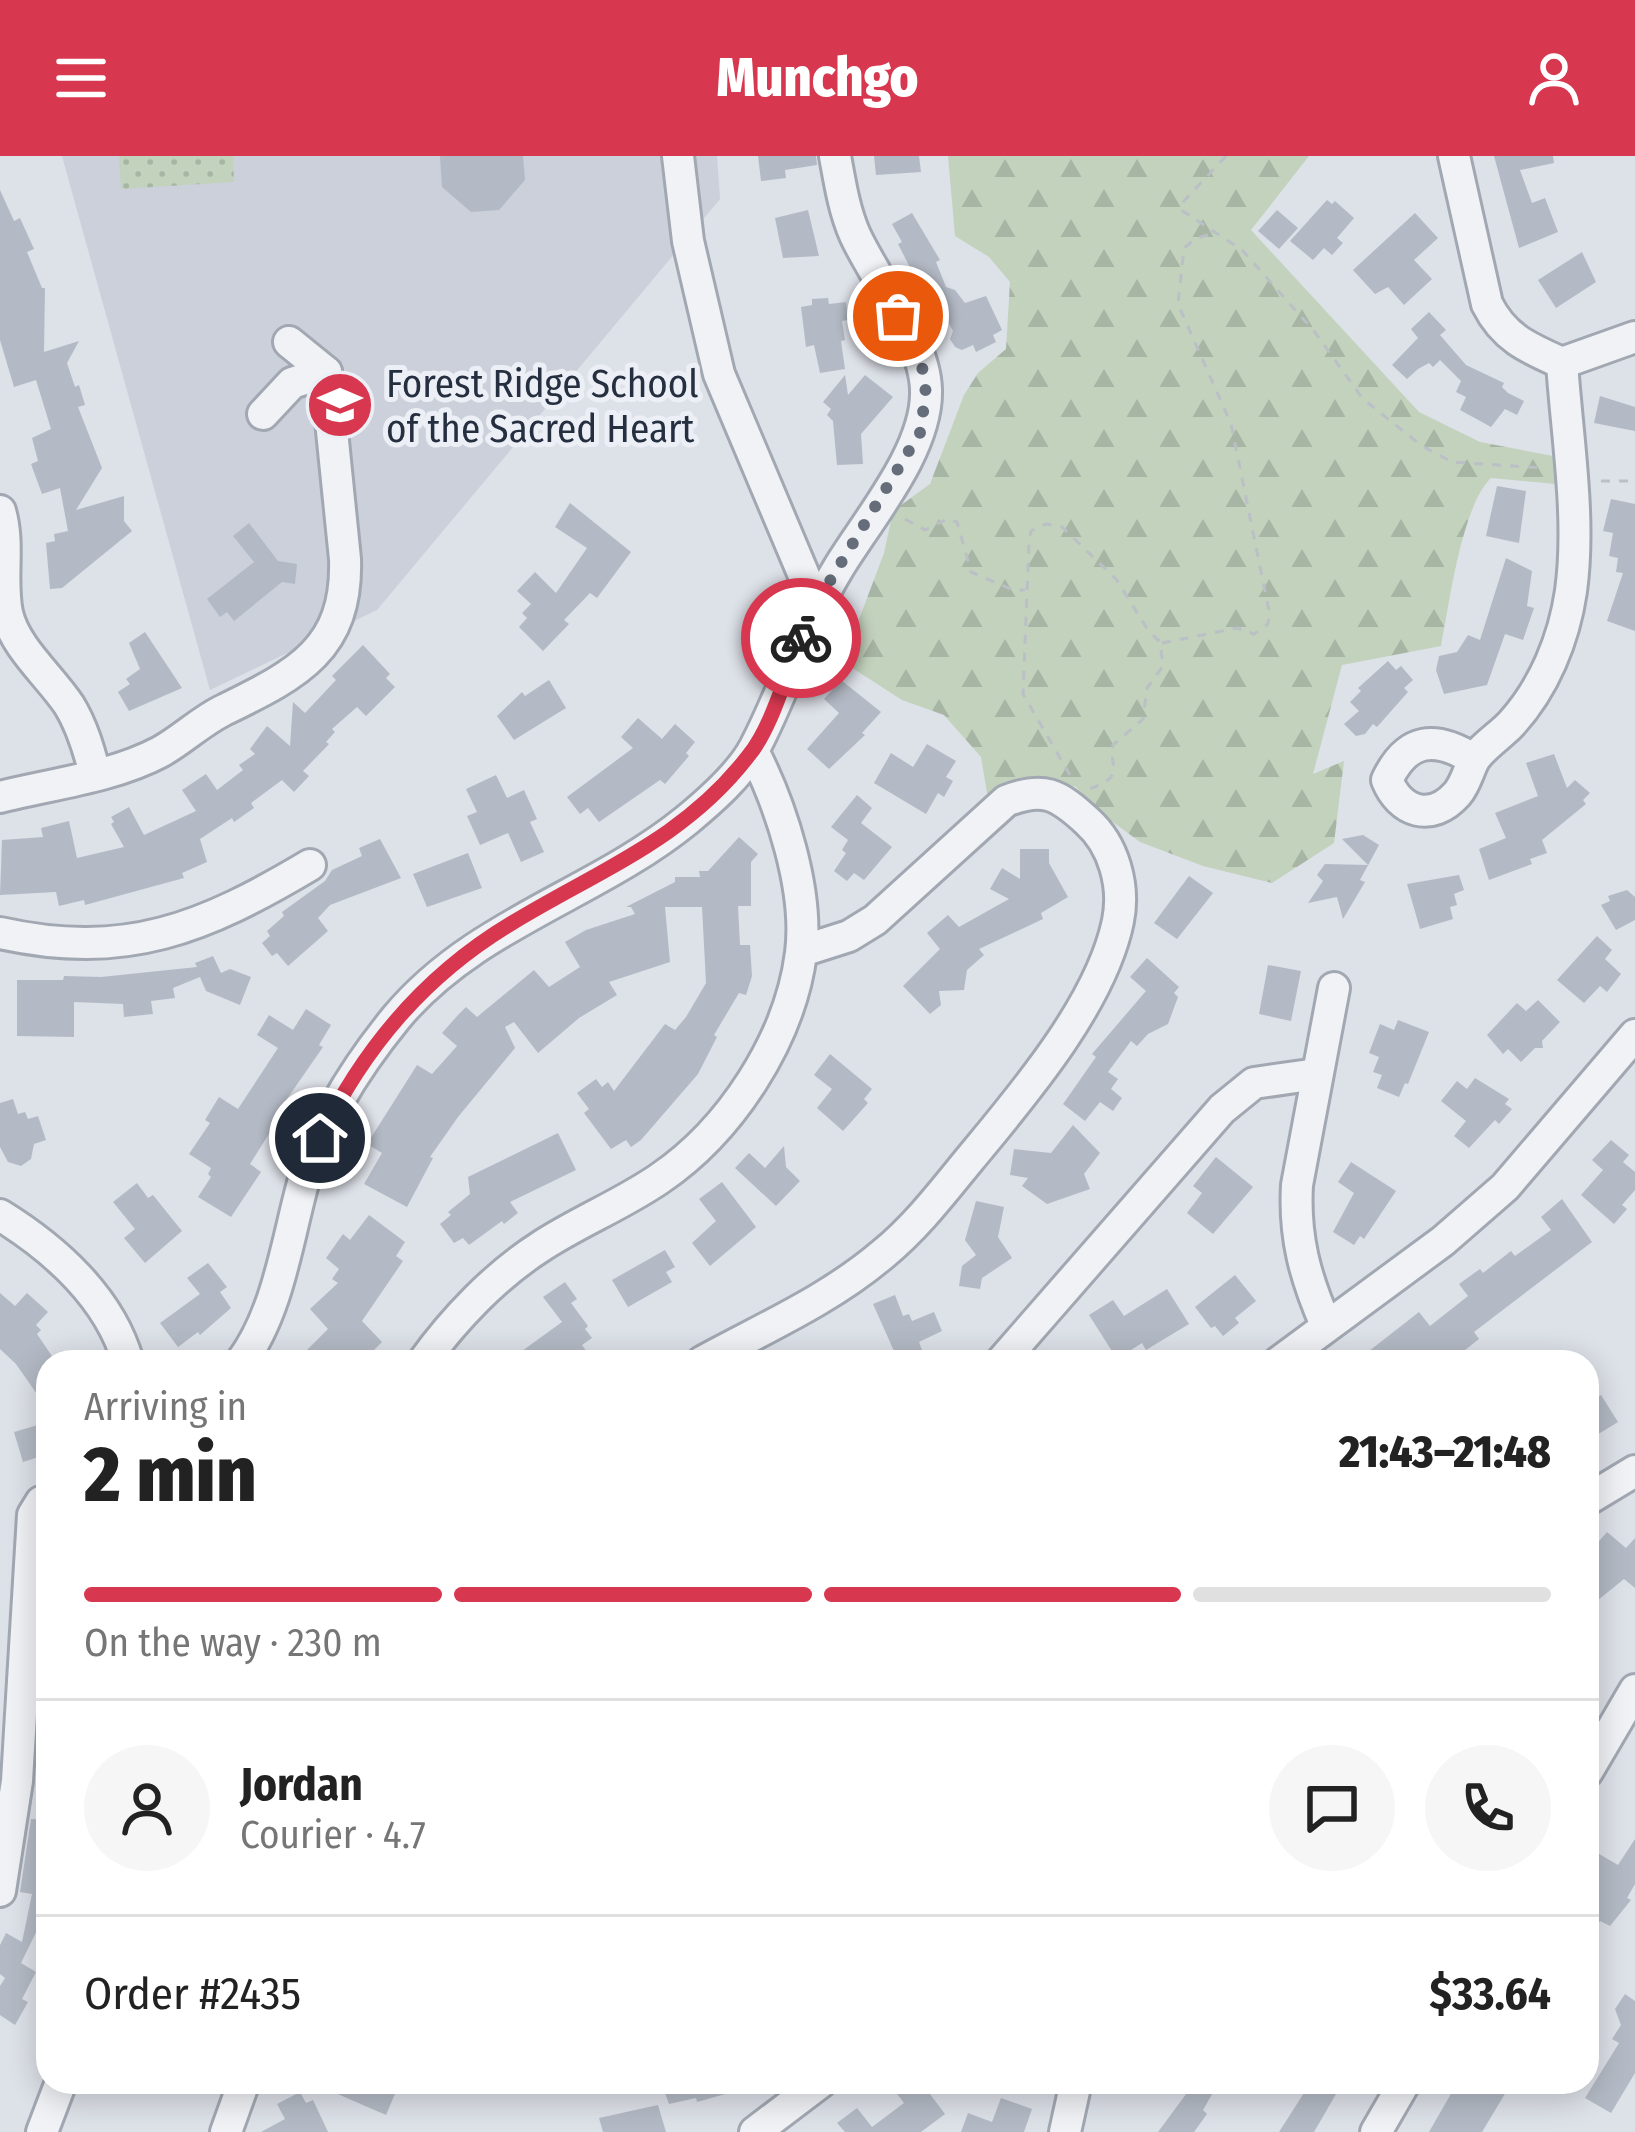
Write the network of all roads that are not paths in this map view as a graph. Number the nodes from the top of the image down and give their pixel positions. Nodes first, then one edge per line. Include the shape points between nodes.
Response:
1 (678, 156) edge
2 (835, 156) edge
3 (1454, 156) edge
4 (1635, 337) edge
5 (289, 342) dead end
6 (1562, 363) junction
7 (326, 372) junction
8 (263, 414) dead end
9 (0, 511) edge
10 (816, 604) junction
11 (753, 751) junction
12 (1474, 759) dead end
13 (95, 774) junction
14 (0, 796) edge
15 (310, 865) dead end
16 (0, 933) edge
17 (802, 951) junction
18 (1334, 988) dead end
19 (1629, 1056) edge
20 (1317, 1074) junction
21 (0, 1215) edge
22 (1326, 1325) junction
23 (122, 1350) edge
24 (247, 1350) edge
25 (434, 1350) edge
26 (725, 1350) edge
27 (1011, 1350) edge
28 (1294, 1350) edge
29 (1635, 1471) edge
30 (1599, 1493) edge
31 (36, 1509) edge
32 (1635, 1690) edge
33 (1599, 1752) edge
34 (0, 1891) edge
35 (56, 2094) edge
36 (240, 2094) edge
37 (805, 2094) edge
38 (1079, 2094) edge
39 (1398, 2094) edge
40 (42, 2132) edge
41 (226, 2132) edge
42 (755, 2132) edge
43 (1065, 2132) edge
44 (1376, 2132) edge

1 - 10 street via 719,374
2 - 10 street via 854,233 920,358 926,407 909,454
3 - 6 street via 1497,324
4 - 6 street
5 - 7 street
6 - 12 street via 1582,477 1564,626 1519,715
7 - 8 street via 292,383
7 - 13 street via 346,586 335,628 318,652 262,695 219,712 161,752
9 - 13 street via 7,612 70,707
10 - 11 street
11 - 17 street via 781,814
11 - 24 street via 688,819 512,922 424,986 397,1017 320,1138
13 - 14 street
15 - 16 street via 212,919 162,934 81,943
17 - 25 street via 770,1048 692,1154 537,1249
17 - 26 street via 875,920 1006,801 1030,791 1078,798 1116,869 1119,920 1109,949 1044,1068 883,1254 809,1306
18 - 20 street
19 - 22 street via 1504,1187
20 - 22 street via 1295,1215 1306,1279
20 - 27 street via 1254,1083 1222,1109
21 - 23 street via 74,1271
22 - 28 street
29 - 30 street
31 - 34 street via 17,1781
32 - 33 street
35 - 40 street
36 - 41 street
37 - 42 street
38 - 43 street
39 - 44 street

